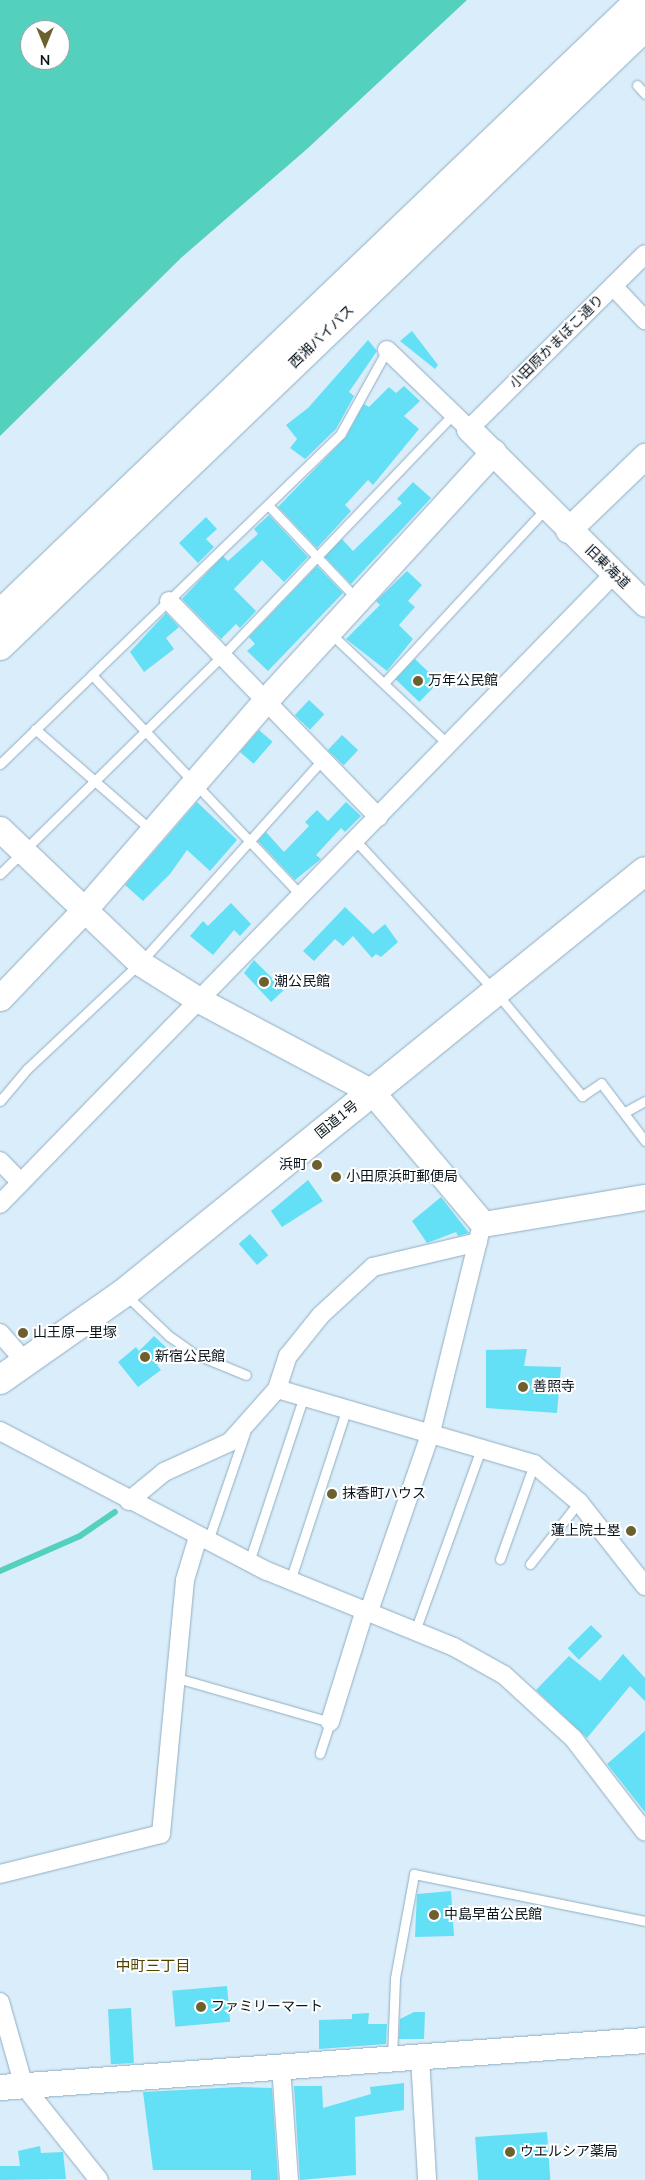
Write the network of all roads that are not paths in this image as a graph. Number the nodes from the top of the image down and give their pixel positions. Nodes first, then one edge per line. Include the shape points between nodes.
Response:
1 (640, 0) edge
2 (645, 27) edge
3 (637, 85) dead end
4 (645, 94) edge
5 (645, 254) edge
6 (613, 286) junction
7 (645, 320) edge
8 (387, 350) joint
9 (461, 422) junction
10 (493, 452) junction
11 (645, 456) edge
12 (268, 505) junction
13 (546, 508) junction
14 (568, 530) junction
15 (316, 556) junction
16 (614, 574) junction
17 (358, 599) junction
18 (169, 601) junction
19 (645, 604) edge
20 (0, 614) edge
21 (328, 631) junction
22 (0, 646) edge
23 (222, 656) junction
24 (92, 674) junction
25 (385, 682) junction
26 (265, 701) junction
27 (35, 729) junction
28 (146, 732) junction
29 (449, 745) junction
30 (322, 760) junction
31 (0, 764) edge
32 (96, 782) junction
33 (195, 783) junction
34 (378, 817) junction
35 (0, 829) edge
36 (153, 832) junction
37 (249, 840) junction
38 (355, 840) junction
39 (23, 852) junction
40 (645, 871) edge
41 (0, 874) edge
42 (301, 895) junction
43 (84, 910) junction
44 (140, 963) junction
45 (494, 990) junction
46 (0, 998) edge
47 (199, 1000) junction
48 (372, 1092) junction
49 (0, 1101) edge
50 (645, 1101) edge
51 (624, 1112) junction
52 (645, 1141) edge
53 (0, 1161) edge
54 (21, 1183) junction
55 (645, 1197) edge
56 (0, 1204) edge
57 (480, 1233) junction
58 (124, 1293) junction
59 (0, 1333) edge
60 (26, 1363) junction
61 (246, 1375) dead end
62 (0, 1380) edge
63 (276, 1389) junction
64 (304, 1396) junction
65 (347, 1408) junction
66 (249, 1419) junction
67 (0, 1430) edge
68 (431, 1432) junction
69 (482, 1446) junction
70 (534, 1464) junction
71 (129, 1501) junction
72 (579, 1502) junction
73 (203, 1539) junction
74 (500, 1559) dead end
75 (249, 1562) junction
76 (530, 1564) dead end
77 (290, 1581) junction
78 (645, 1586) edge
79 (366, 1612) junction
80 (415, 1631) junction
81 (177, 1678) junction
82 (330, 1722) junction
83 (320, 1753) dead end
84 (645, 1832) edge
85 (0, 1874) edge
86 (645, 1921) edge
87 (0, 2002) edge
88 (645, 2040) edge
89 (392, 2057) junction
90 (420, 2057) junction
91 (282, 2066) junction
92 (12, 2086) edge
93 (100, 2180) edge
94 (288, 2180) edge
95 (427, 2180) edge

1 - 20 highway, 西湘バイパス
2 - 22 highway, 西湘バイパス
3 - 4 lane
5 - 6 street, 小田原かまぼこ通り
6 - 7 street
6 - 9 street, 小田原かまぼこ通り
8 - 9 street
8 - 12 lane via 341,433
9 - 10 street, 旧東海道
9 - 15 lane
10 - 13 street, 旧東海道
10 - 17 street
11 - 14 street
12 - 15 lane
12 - 18 lane
13 - 14 street, 旧東海道
13 - 25 lane
14 - 16 street, 旧東海道
15 - 17 lane
15 - 23 lane
16 - 19 street, 旧東海道
16 - 29 street
17 - 21 street
18 - 23 street
18 - 24 lane
21 - 25 lane
21 - 26 street
23 - 26 street
23 - 28 lane
24 - 27 lane
24 - 28 lane
25 - 29 lane
26 - 30 street
26 - 33 street
27 - 31 lane
27 - 32 lane
28 - 32 lane
28 - 33 lane
29 - 34 street
30 - 34 street
30 - 37 lane
32 - 36 lane
32 - 39 lane
33 - 36 street
33 - 37 lane
34 - 38 street
35 - 39 street
36 - 43 street
37 - 42 lane
37 - 44 lane
38 - 42 street
38 - 45 lane
39 - 41 lane
39 - 43 street
40 - 45 highway, 国道1号
42 - 47 street
43 - 44 street
43 - 46 street
44 - 47 street
44 - 49 lane via 27,1069
45 - 48 highway, 国道1号
45 - 51 lane via 582,1096 601,1083
47 - 48 street
47 - 54 street
48 - 57 street
48 - 58 highway, 国道1号
50 - 51 lane
51 - 52 lane
53 - 54 street
54 - 56 street
55 - 57 street
57 - 63 street via 374,1268 321,1315 288,1356
57 - 68 street
58 - 60 highway, 国道1号
58 - 61 lane via 169,1336 195,1354
59 - 60 street
60 - 62 highway, 国道1号
63 - 64 street
63 - 66 street
64 - 65 street
64 - 75 lane
65 - 68 street
65 - 77 lane
66 - 71 street via 230,1442 164,1472
66 - 73 lane
67 - 71 street
68 - 69 street
68 - 79 street
69 - 70 street
69 - 80 lane
70 - 72 street
70 - 74 lane
71 - 73 street
72 - 76 lane
72 - 78 street
73 - 75 street
73 - 81 street via 185,1580
75 - 77 street
77 - 79 street
79 - 80 street
79 - 82 street
80 - 84 street via 454,1647 504,1675 573,1738
81 - 82 lane
81 - 85 street via 161,1834
82 - 83 lane
86 - 89 lane via 414,1874 395,1978
87 - 92 street
88 - 90 street
89 - 90 street
89 - 91 street
90 - 95 street
91 - 92 street
91 - 94 street
92 - 93 street

